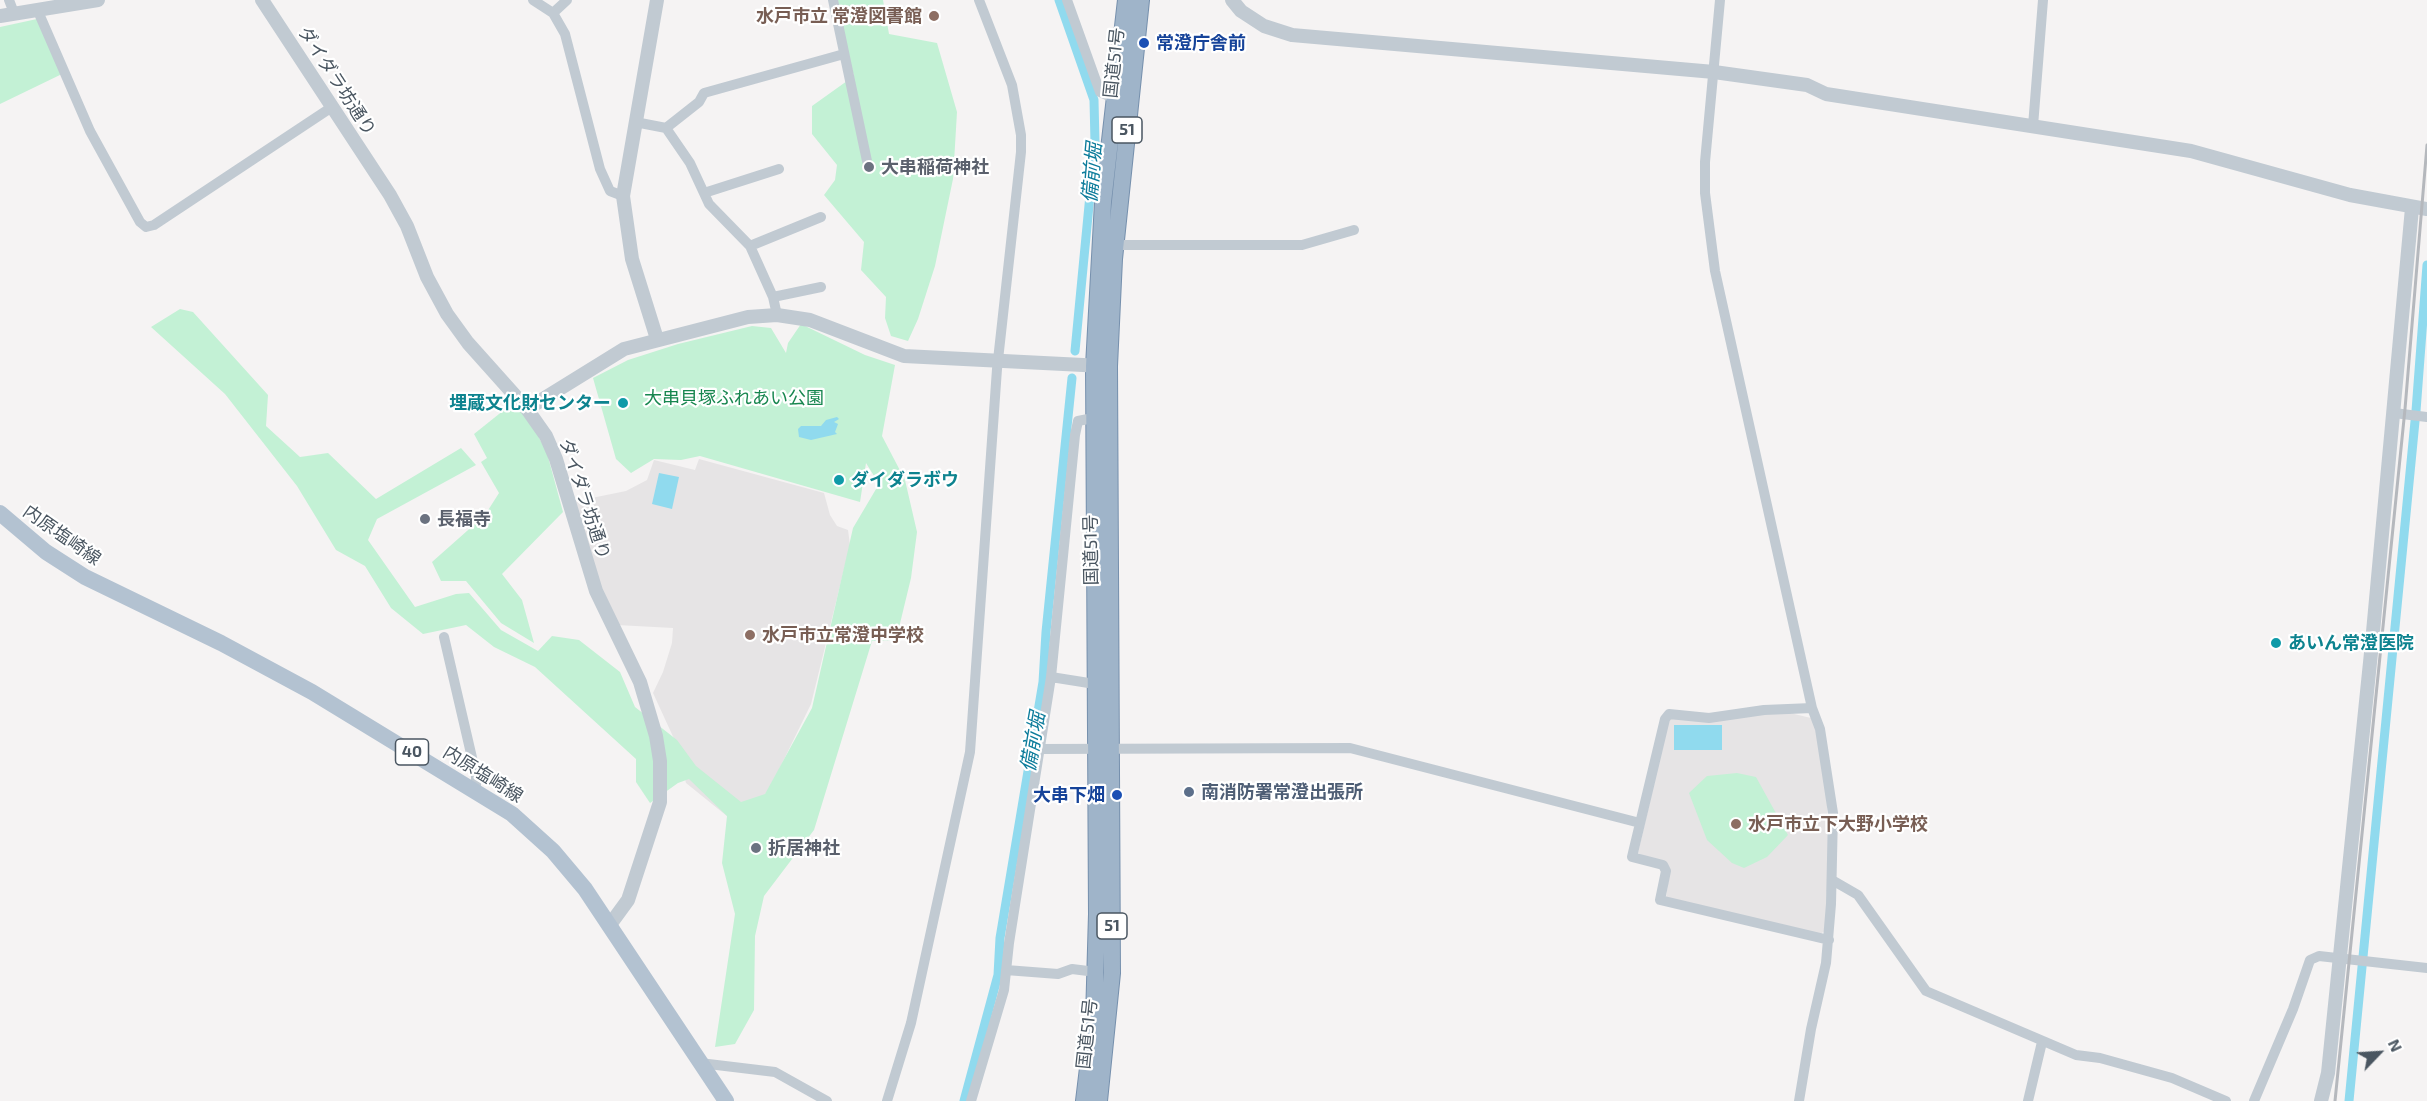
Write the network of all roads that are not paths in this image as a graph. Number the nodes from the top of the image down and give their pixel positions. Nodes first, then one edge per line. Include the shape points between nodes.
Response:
1 (98, 0) edge
2 (262, 0) edge
3 (533, 0) edge
4 (567, 0) edge
5 (657, 0) edge
6 (832, 0) edge
7 (979, 0) edge
8 (1067, 0) edge
9 (1126, 0) edge
10 (1141, 0) edge
11 (1232, 0) edge
12 (1720, 0) edge
13 (2043, 0) edge
14 (12, 6) edge
15 (37, 9) junction
16 (553, 13) junction
17 (0, 16) edge
18 (844, 54) junction
19 (1714, 72) junction
20 (1115, 99) junction
21 (332, 107) junction
22 (634, 122) junction
23 (2033, 126) junction
24 (666, 128) junction
25 (867, 160) dead end
26 (779, 169) dead end
27 (704, 194) junction
28 (623, 196) junction
29 (2412, 208) junction
30 (2427, 209) edge
31 (821, 217) dead end
32 (1354, 230) dead end
33 (1115, 245) junction
34 (750, 246) junction
35 (821, 287) dead end
36 (774, 297) junction
37 (777, 315) junction
38 (657, 339) junction
39 (998, 361) junction
40 (1101, 366) junction
41 (527, 409) junction
42 (2394, 413) junction
43 (2418, 417) edge
44 (1094, 418) junction
45 (0, 513) edge
46 (444, 637) dead end
47 (1052, 677) junction
48 (1095, 684) junction
49 (1812, 708) junction
50 (1039, 749) junction
51 (1103, 750) junction
52 (476, 792) junction
53 (1640, 823) junction
54 (1832, 880) junction
55 (609, 926) junction
56 (1829, 940) junction
57 (2339, 958) junction
58 (2427, 968) edge
59 (1006, 970) junction
60 (1096, 972) junction
61 (2042, 1042) junction
62 (700, 1063) junction
63 (726, 1101) edge
64 (827, 1101) edge
65 (887, 1101) edge
66 (971, 1101) edge
67 (1084, 1101) edge
68 (1099, 1101) edge
69 (1799, 1101) edge
70 (2028, 1101) edge
71 (2226, 1101) edge
72 (2254, 1101) edge
73 (2321, 1101) edge

1 - 15 street
2 - 21 street, ダイダラ坊通り
3 - 16 street
4 - 16 street
5 - 22 street
6 - 18 street
7 - 39 street via 1011,85 1021,135
8 - 20 street via 1100,92
9 - 20 highway, 国道51号 / 51
10 - 33 highway, 国道51号 / 51
11 - 19 street via 1264,26 1292,34
12 - 19 street
13 - 23 street
14 - 15 street
14 - 17 street
15 - 21 street via 90,131 146,227
16 - 28 street via 565,34 600,170 610,191
18 - 24 street via 704,93 699,102
18 - 25 street
19 - 23 street
19 - 49 street via 1705,193 1715,271
20 - 40 highway, 国道51号 / 51 via 1103,202
21 - 41 street, ダイダラ坊通り via 400,213 447,314
22 - 24 street
22 - 28 street
23 - 29 street via 2192,151
24 - 27 street via 690,163
26 - 27 street
27 - 34 street
28 - 38 street via 632,259
29 - 30 street
29 - 42 street
31 - 34 street
32 - 33 street via 1302,245
33 - 40 highway, 国道51号 / 51
34 - 36 street
35 - 36 street
36 - 37 street
37 - 38 street via 747,317
37 - 39 street via 810,320 904,356
38 - 41 street via 615,354
39 - 40 street
39 - 65 street via 970,752 911,1023
40 - 44 highway, 国道51号 / 51
40 - 51 highway, 国道51号 / 51
41 - 55 street, ダイダラ坊通り via 552,448 596,591 640,682 660,761 658,814 628,900
42 - 43 street
42 - 57 street
44 - 47 street via 1078,421 1075,435
44 - 48 highway, 国道51号 / 51
45 - 52 main road, 内原塩崎線 / 40 via 46,552 85,577 312,692
46 - 52 street via 476,775
47 - 48 street
47 - 50 street
48 - 51 highway, 国道51号 / 51
49 - 53 street via 1709,718 1669,714
49 - 54 street via 1820,729 1833,813
50 - 51 street
50 - 59 street
51 - 53 street via 1358,749
51 - 60 highway, 国道51号 / 51
51 - 68 highway, 国道51号 / 51 via 1112,973
52 - 55 main road, 内原塩崎線 / 40 via 512,814 553,851
53 - 56 street via 1632,856 1663,865 1666,871 1660,900
54 - 56 street
54 - 61 street via 1857,895 1926,991
55 - 62 main road, 内原塩崎線 / 40
56 - 69 street
57 - 58 street
57 - 72 street via 2319,956 2310,960
57 - 73 street via 2328,1073
59 - 60 street
59 - 66 street via 1004,990
60 - 67 highway, 国道51号 / 51
61 - 70 street
61 - 71 street via 2076,1055 2172,1078
62 - 63 main road, 内原塩崎線 / 40
62 - 64 street via 775,1072

